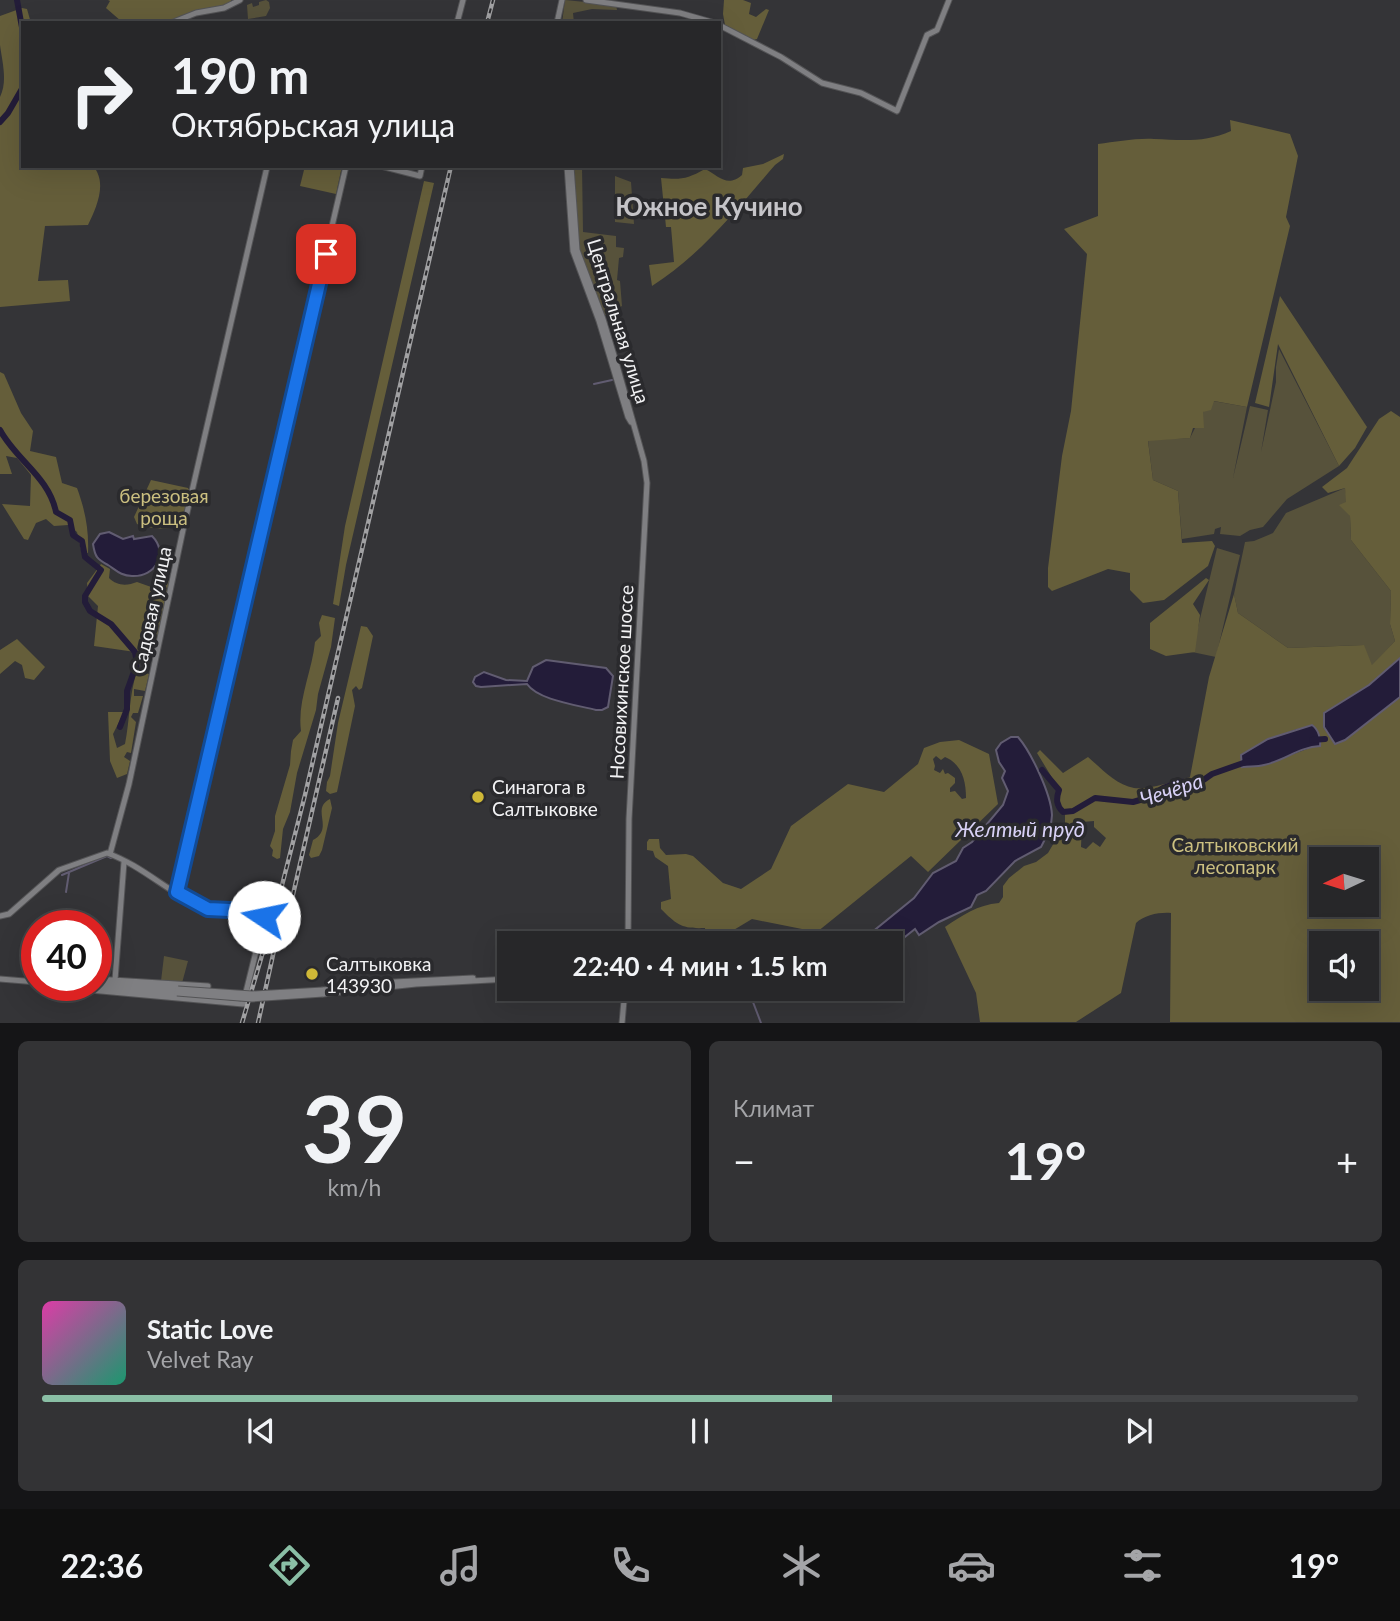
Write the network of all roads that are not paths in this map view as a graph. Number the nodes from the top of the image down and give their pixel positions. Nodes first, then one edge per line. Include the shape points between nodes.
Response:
1 (240, 0) edge
2 (562, 0) edge
3 (586, 0) edge
4 (949, 0) edge
5 (463, 1) edge
6 (176, 21) edge
7 (458, 21) edge
8 (560, 21) edge
9 (707, 21) edge
10 (721, 26) edge
11 (267, 168) edge
12 (346, 168) edge
13 (388, 168) edge
14 (422, 168) edge
15 (569, 168) edge
16 (633, 425) joint
17 (108, 853) junction
18 (124, 862) junction
19 (177, 892) junction
20 (0, 916) edge
21 (628, 931) edge
22 (0, 979) edge
23 (112, 979) edge
24 (115, 979) junction
25 (497, 979) edge
26 (21, 981) edge
27 (112, 983) edge
28 (112, 988) edge
29 (112, 991) edge
30 (179, 993) junction
31 (245, 997) junction
32 (204, 1000) junction
33 (623, 1001) edge
34 (219, 1002) junction
35 (622, 1023) edge

1 - 6 street
2 - 8 street
3 - 9 street
4 - 10 street via 937,30 927,35 897,111 861,93 822,83
5 - 7 street
11 - 17 street, Садовая улица via 135,757
12 - 19 street
13 - 14 street via 420,176
15 - 16 street, Центральная улица via 577,250 603,319
16 - 21 street, Носовихинское шоссе via 647,491 632,755
17 - 18 street
17 - 20 street via 59,870 9,914
18 - 19 street
18 - 24 street
19 - 31 street via 208,909 265,915
22 - 26 street
23 - 24 street
24 - 32 street via 208,986
25 - 30 street, bridge via 323,992
27 - 30 street
28 - 30 street
29 - 30 street
30 - 32 street
31 - 34 street
31 - 34 street via 243,1004
32 - 34 street
33 - 35 street

